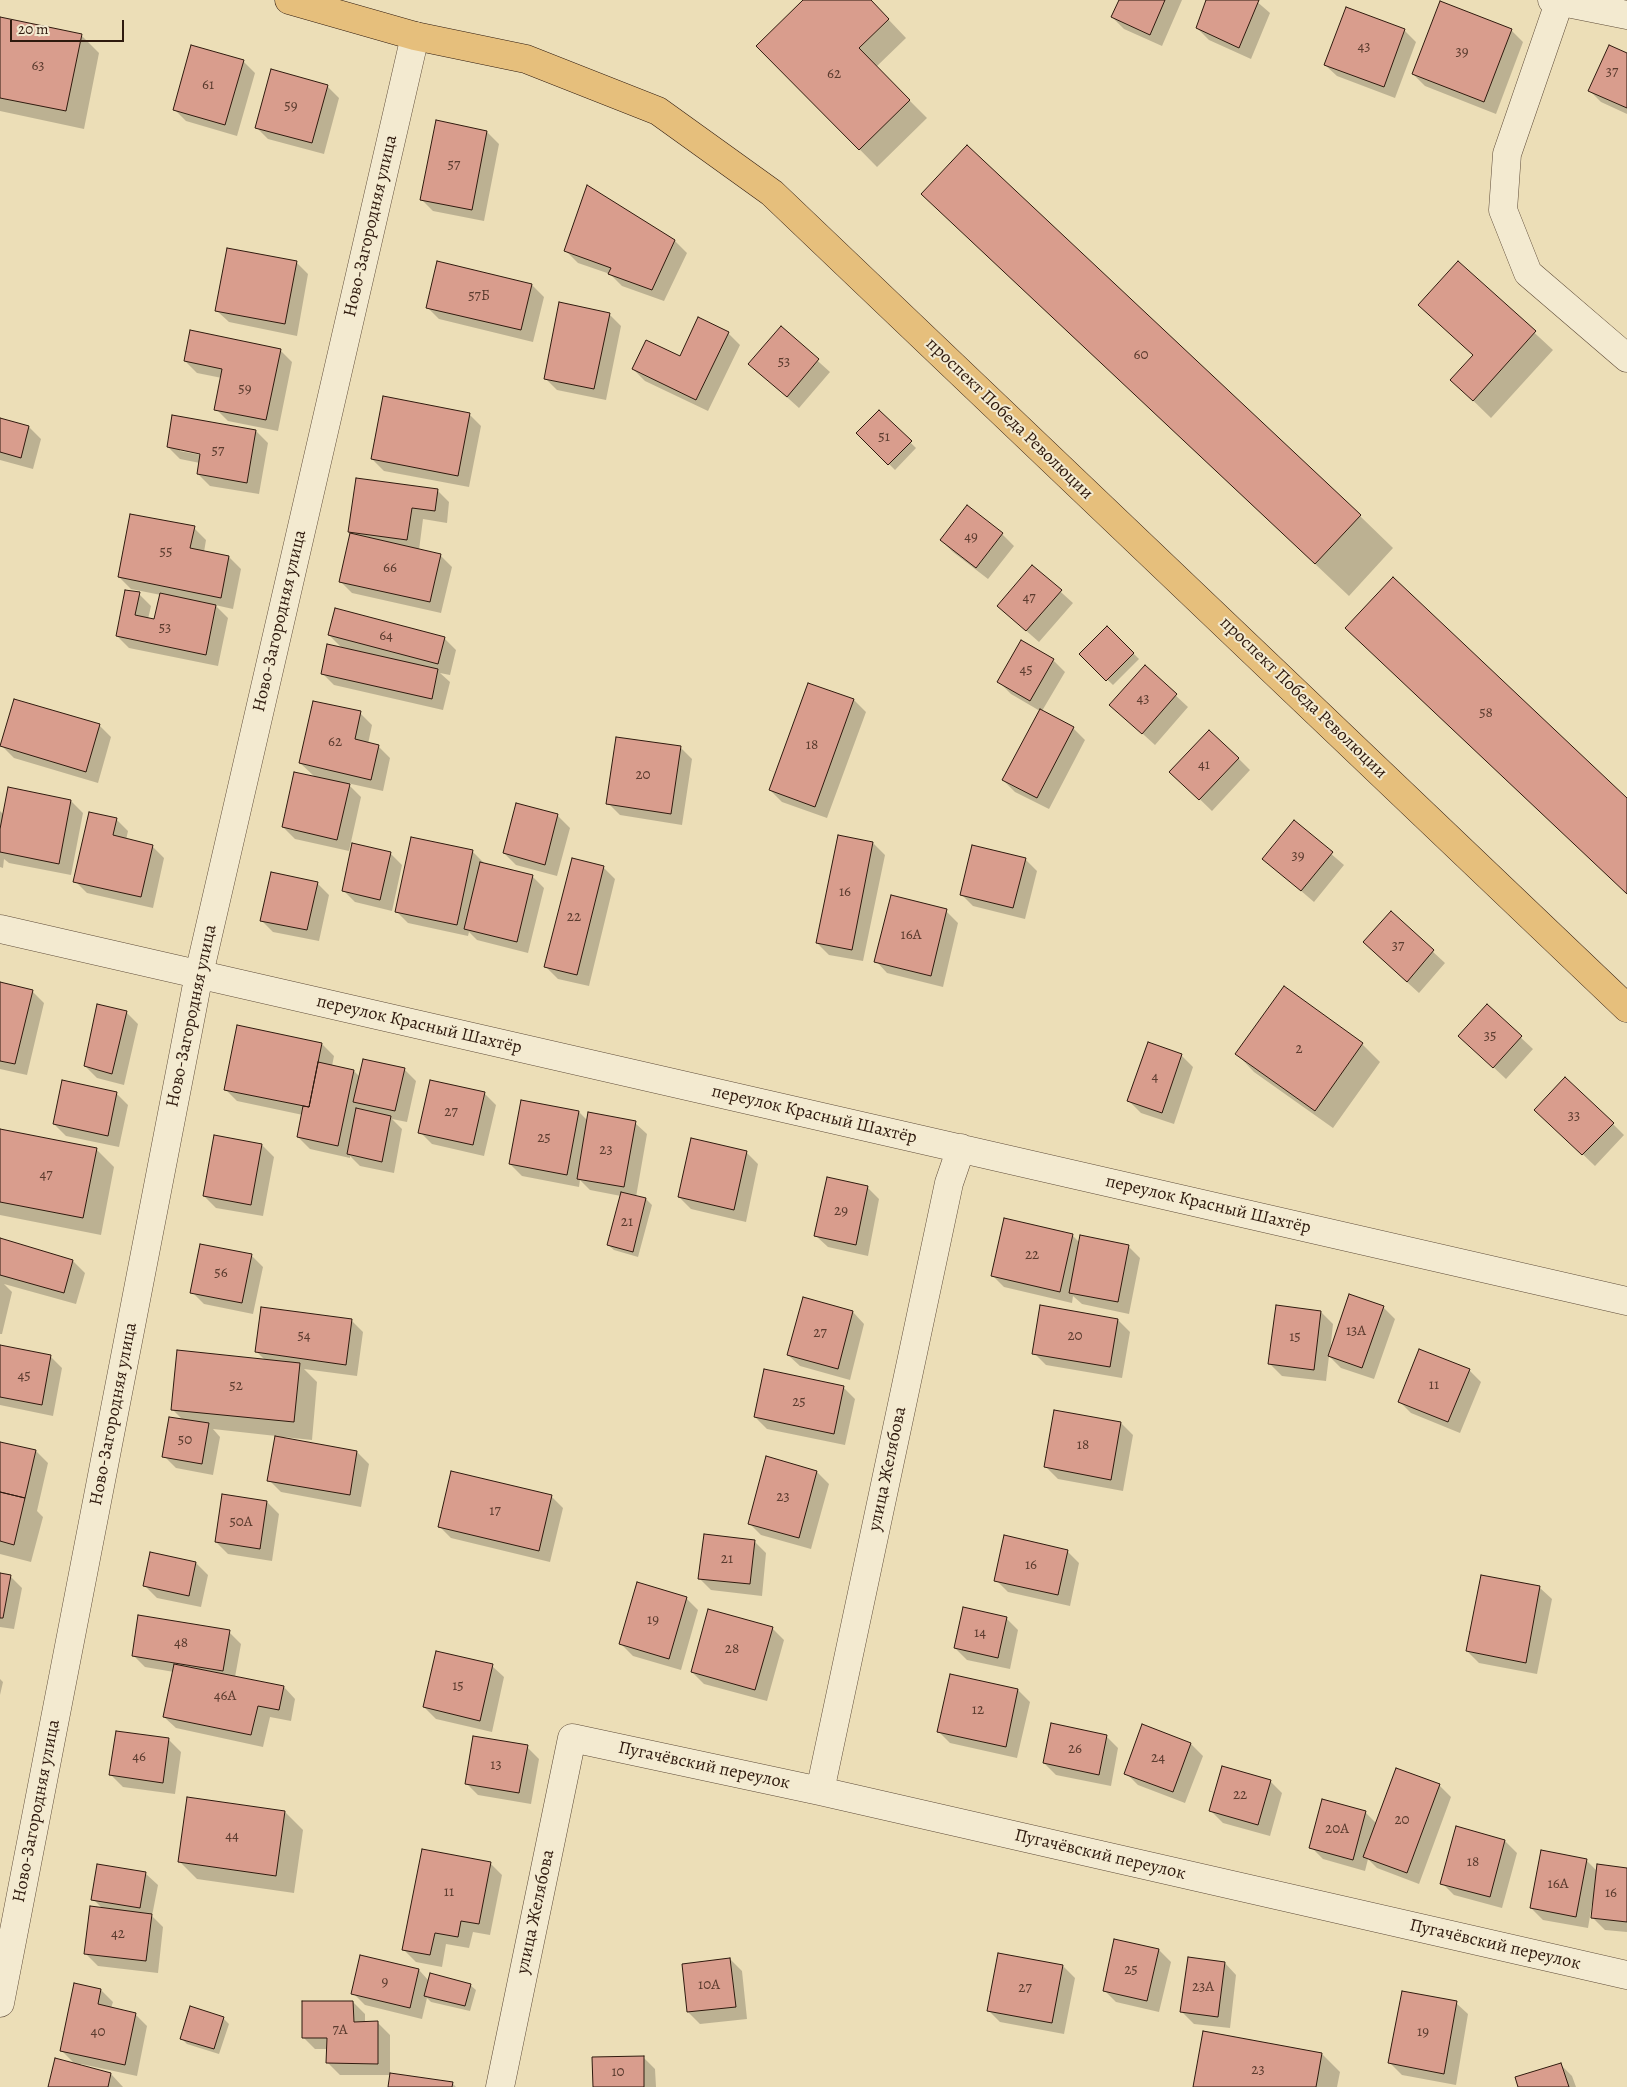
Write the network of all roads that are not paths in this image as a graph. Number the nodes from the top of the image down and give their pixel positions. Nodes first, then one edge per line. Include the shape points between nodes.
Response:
1 (289, 0) edge
2 (1556, 1) edge
3 (1627, 15) edge
4 (415, 36) junction
5 (1627, 358) edge
6 (0, 929) edge
7 (198, 974) junction
8 (1627, 1008) edge
9 (961, 1148) junction
10 (1627, 1301) edge
11 (572, 1738) joint
12 (820, 1791) junction
13 (1627, 1975) edge
14 (0, 2004) edge
15 (500, 2087) edge

1 - 4 main road, проспект Победа Революции
2 - 3 street
2 - 5 street via 1507,154 1503,210 1528,273
4 - 7 street, Ново-Загородняя улица
4 - 8 main road, проспект Победа Революции via 526,59 658,111 772,193
6 - 7 street, переулок Красный Шахтёр
7 - 9 street, переулок Красный Шахтёр
7 - 14 street, Ново-Загородняя улица
9 - 10 street, переулок Красный Шахтёр
9 - 12 street, улица Желябова via 949,1183
11 - 12 street, Пугачёвский переулок
11 - 15 street, улица Желябова
12 - 13 street, Пугачёвский переулок

